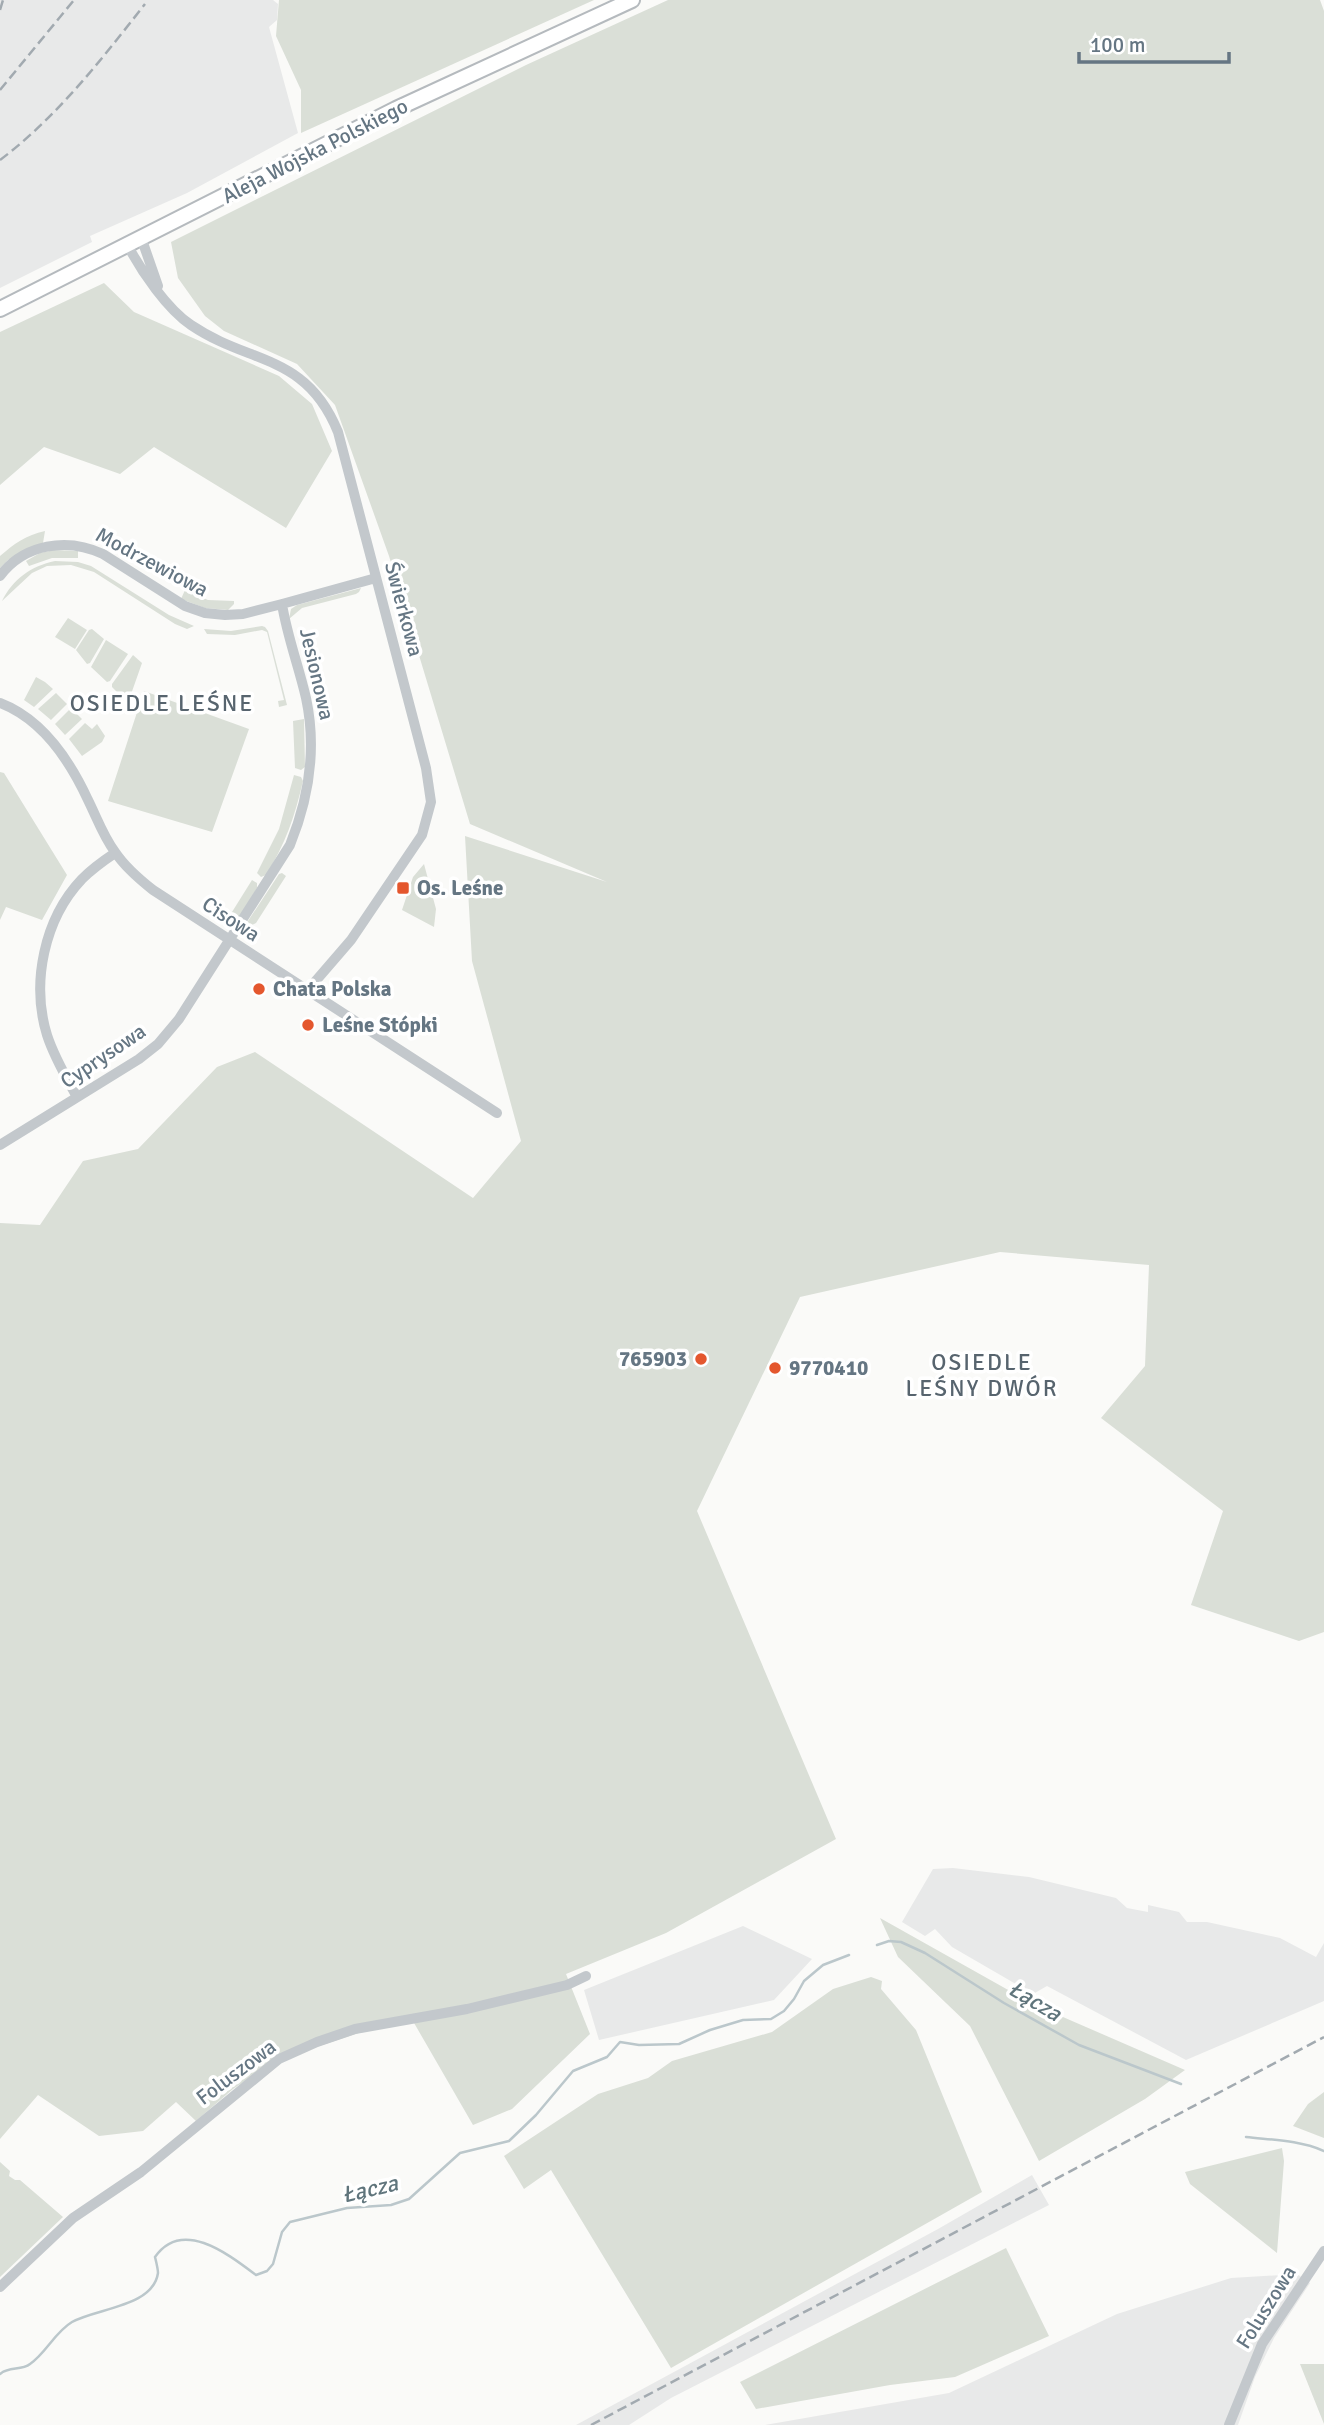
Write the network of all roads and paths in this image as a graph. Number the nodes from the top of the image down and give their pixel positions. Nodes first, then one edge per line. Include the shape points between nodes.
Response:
1 (632, 0) edge
2 (135, 243) junction
3 (0, 309) edge
4 (0, 576) edge
5 (376, 578) junction
6 (282, 604) junction
7 (0, 703) edge
8 (115, 853) junction
9 (229, 941) junction
10 (307, 991) junction
11 (76, 1097) junction
12 (497, 1113) dead end
13 (0, 1145) edge
14 (586, 1976) dead end
15 (1324, 2251) edge
16 (0, 2287) edge
17 (1229, 2425) edge

1 - 2 main road, Aleja Wojska Polskiego via 396,109
2 - 3 main road, Aleja Wojska Polskiego
2 - 5 street, Świerkowa via 142,271 192,326 292,373 321,399 338,432
4 - 6 street, Modrzewiowa via 28,552 73,545 103,554 173,599 205,613 243,614
5 - 6 street, Modrzewiowa
5 - 10 street, Świerkowa via 430,785 428,819 414,849 351,940
6 - 9 street, Jesionowa via 309,717 309,782 290,845
7 - 8 street, Cisowa via 56,745
8 - 9 street, Cisowa via 153,890
8 - 11 street via 71,891 54,923 43,959 43,1021
9 - 10 street, Cisowa
9 - 11 street, Cyprysowa via 158,1044
10 - 12 street, Cisowa
11 - 13 street, Cyprysowa
14 - 16 street, Foluszowa via 567,1985 467,2008 355,2029 279,2060 141,2172 73,2218
15 - 17 street, Foluszowa via 1262,2344

